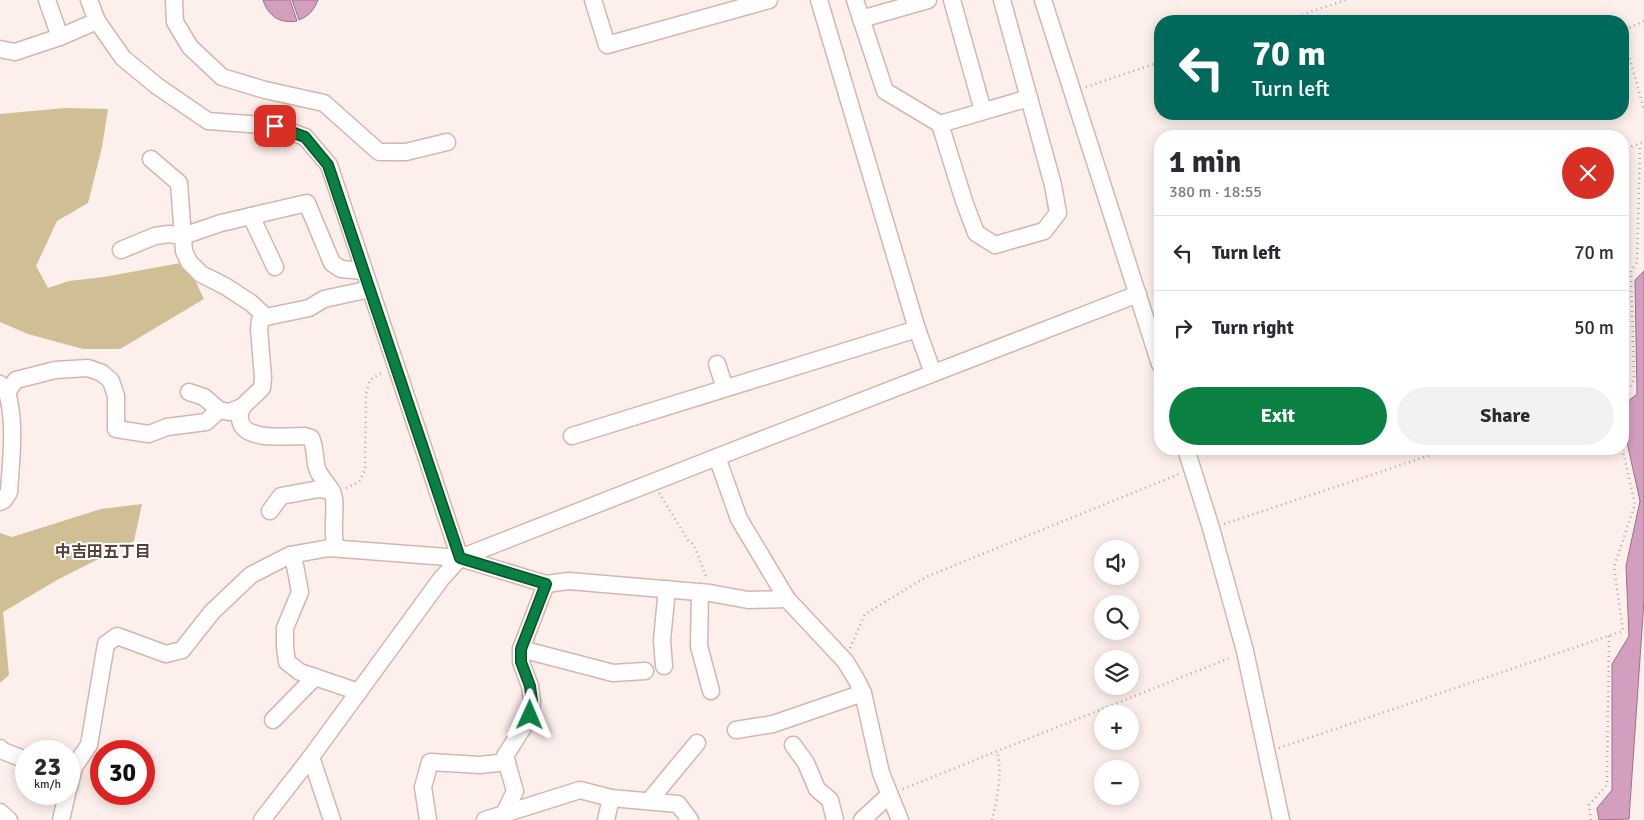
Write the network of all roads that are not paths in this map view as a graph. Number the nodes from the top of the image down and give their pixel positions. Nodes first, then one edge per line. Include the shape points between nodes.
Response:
1 (47, 0) edge
2 (89, 0) edge
3 (174, 0) edge
4 (593, 0) edge
5 (769, 0) edge
6 (819, 0) edge
7 (855, 0) edge
8 (928, 0) edge
9 (952, 0) edge
10 (1002, 0) edge
11 (1043, 0) edge
12 (861, 18) junction
13 (97, 20) junction
14 (60, 37) junction
15 (0, 49) edge
16 (1030, 98) junction
17 (982, 110) junction
18 (940, 124) junction
19 (447, 142) dead end
20 (151, 159) dead end
21 (251, 216) junction
22 (183, 236) junction
23 (120, 250) dead end
24 (275, 267) dead end
25 (364, 271) junction
26 (370, 290) junction
27 (1138, 294) junction
28 (266, 317) junction
29 (917, 329) junction
30 (1154, 345) edge
31 (717, 364) dead end
32 (933, 373) junction
33 (4, 388) edge
34 (725, 388) junction
35 (189, 392) dead end
36 (242, 407) junction
37 (219, 410) junction
38 (572, 436) dead end
39 (1188, 455) edge
40 (716, 457) junction
41 (332, 491) junction
42 (0, 502) edge
43 (270, 510) dead end
44 (336, 548) junction
45 (292, 555) junction
46 (460, 558) junction
47 (546, 584) junction
48 (667, 589) junction
49 (704, 592) junction
50 (787, 599) junction
51 (521, 649) junction
52 (664, 666) dead end
53 (645, 671) dead end
54 (315, 677) junction
55 (711, 691) dead end
56 (359, 692) junction
57 (863, 693) junction
58 (273, 720) dead end
59 (736, 730) dead end
60 (697, 743) dead end
61 (793, 745) dead end
62 (0, 748) edge
63 (15, 756) edge
64 (80, 756) edge
65 (312, 757) junction
66 (507, 762) junction
67 (889, 795) junction
68 (611, 798) junction
69 (648, 801) junction
70 (64, 805) edge
71 (0, 812) edge
72 (504, 814) junction
73 (9, 820) edge
74 (61, 820) edge
75 (262, 820) edge
76 (332, 820) edge
77 (428, 820) edge
78 (485, 820) edge
79 (606, 820) edge
80 (690, 820) edge
81 (835, 820) edge
82 (862, 820) edge
83 (900, 820) edge
84 (1281, 820) edge

1 - 14 street
2 - 13 street
3 - 19 street via 175,22 190,47 222,77 324,103 379,152 406,152
4 - 5 street via 607,45
6 - 29 street
7 - 12 street
8 - 12 street
9 - 17 street
10 - 16 street
11 - 27 street
12 - 18 street via 885,91
13 - 14 street
13 - 25 street via 123,58 208,121 275,126 305,137 328,165
14 - 15 street via 15,52
16 - 17 street
16 - 18 street via 1058,213 1044,231 995,245 976,233
17 - 18 street
20 - 22 street via 179,182
21 - 22 street
21 - 24 street
21 - 25 street via 307,203 332,263 341,269
22 - 23 street via 155,236
22 - 28 street via 189,262 201,274 245,299
25 - 26 street
26 - 28 street via 324,299 309,308
26 - 46 street
27 - 30 street
27 - 32 street
28 - 36 street via 260,320 262,388
29 - 32 street
29 - 34 street
31 - 34 street
32 - 40 street
33 - 37 street via 16,380 55,370 88,368 102,373 111,381 116,396 116,429 149,434 167,427 206,422
33 - 42 street via 10,404 12,427 9,492
34 - 38 street
35 - 37 street via 204,397
36 - 37 street via 229,412
36 - 41 street via 240,419 250,433 311,438 317,469
39 - 84 street via 1245,651
40 - 46 street
40 - 50 street via 739,519
41 - 43 street via 319,489 281,496
41 - 44 street
44 - 45 street
44 - 46 street
45 - 54 street via 300,592 285,628 287,662 300,672
45 - 64 street via 251,575 212,612 182,650 166,654 117,636 106,644 88,745
46 - 47 street
46 - 56 street
47 - 48 street via 569,581
47 - 51 street
48 - 49 street
48 - 52 street via 662,640
49 - 50 street via 748,600
49 - 55 street via 699,646
50 - 57 street via 845,661
51 - 53 street via 613,673
51 - 66 street via 521,662 532,701 530,715 505,756
54 - 56 street
54 - 58 street
56 - 65 street
57 - 59 street via 773,724
57 - 67 street
60 - 69 street
61 - 81 street via 806,763 817,789 830,800
62 - 63 street
65 - 75 street
65 - 76 street
66 - 72 street via 514,791
66 - 77 street via 480,765 427,759 422,787
67 - 82 street
67 - 83 street
68 - 69 street
68 - 72 street via 580,790
68 - 79 street
69 - 80 street via 678,804
70 - 74 street
71 - 73 street
72 - 78 street

